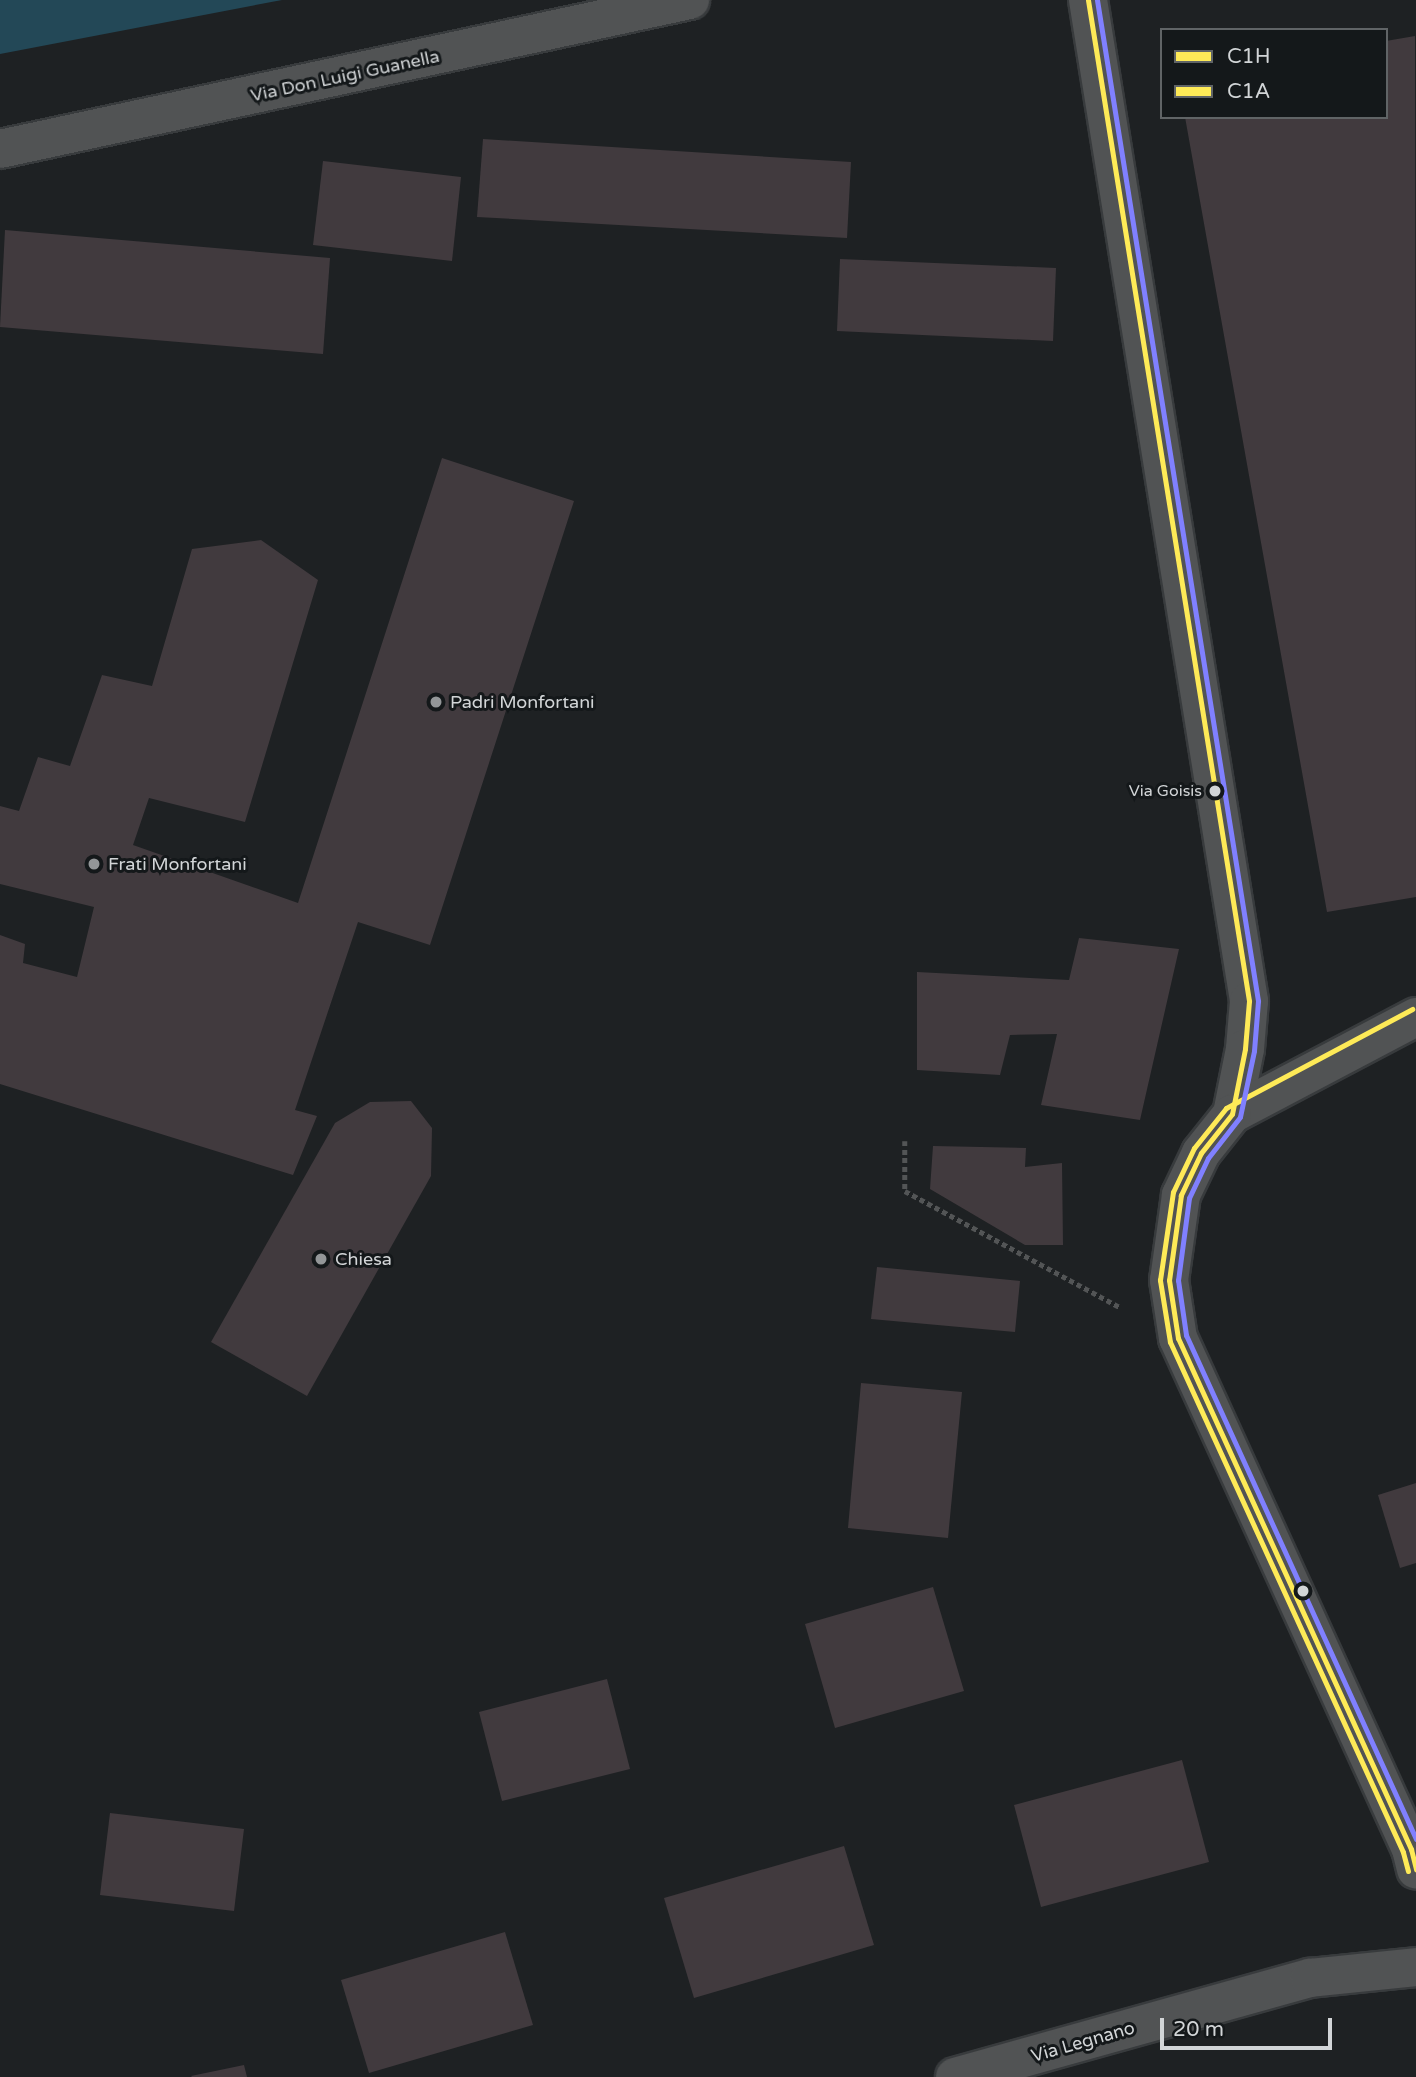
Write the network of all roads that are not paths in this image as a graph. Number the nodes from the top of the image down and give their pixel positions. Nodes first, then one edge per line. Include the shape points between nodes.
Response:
1 (690, 0) edge
2 (1088, 0) edge
3 (0, 149) edge
4 (1416, 1017) edge
5 (1232, 1114) junction
6 (1416, 1869) edge
7 (1416, 1967) edge
8 (955, 2077) edge

1 - 3 street, Via Don Luigi Guanella
2 - 5 street via 1249,1001
4 - 5 street
5 - 6 street via 1201,1153 1181,1195 1168,1280 1178,1338 1411,1849
7 - 8 street, Via Legnano via 1310,1978

